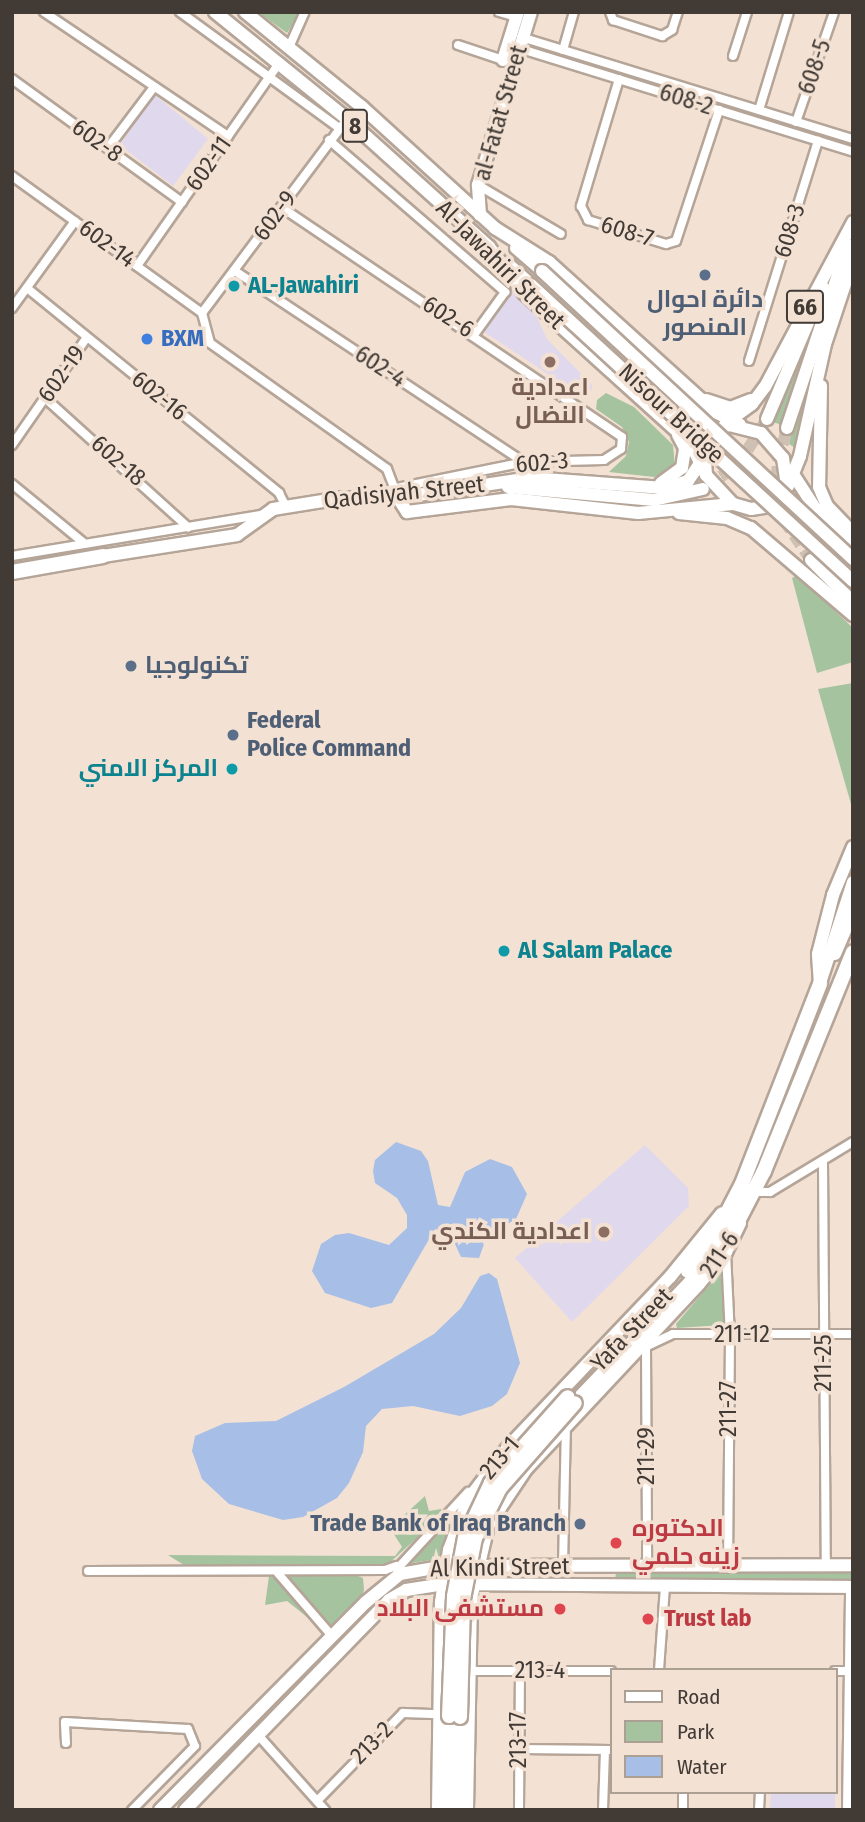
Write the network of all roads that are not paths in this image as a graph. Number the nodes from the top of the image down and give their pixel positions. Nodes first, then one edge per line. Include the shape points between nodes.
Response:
1 (44, 12) edge
2 (180, 12) edge
3 (215, 12) edge
4 (245, 12) edge
5 (305, 12) edge
6 (499, 12) edge
7 (531, 12) edge
8 (575, 12) edge
9 (610, 12) edge
10 (678, 12) edge
11 (747, 12) edge
12 (789, 12) edge
13 (834, 12) edge
14 (517, 15) edge
15 (515, 41) junction
16 (290, 45) junction
17 (458, 45) dead end
18 (563, 50) junction
19 (733, 56) dead end
20 (503, 60) joint
21 (280, 62) junction
22 (268, 77) junction
23 (12, 79) edge
24 (619, 79) junction
25 (155, 87) junction
26 (719, 110) junction
27 (758, 110) junction
28 (343, 123) junction
29 (800, 123) junction
30 (800, 135) junction
31 (228, 136) junction
32 (853, 139) edge
33 (329, 140) junction
34 (818, 141) junction
35 (108, 148) junction
36 (853, 152) edge
37 (12, 176) edge
38 (478, 185) junction
39 (183, 202) junction
40 (281, 207) junction
41 (480, 215) junction
42 (75, 221) junction
43 (853, 222) edge
44 (495, 228) junction
45 (853, 229) edge
46 (561, 234) dead end
47 (489, 247) junction
48 (837, 253) junction
49 (853, 261) edge
50 (137, 266) junction
51 (235, 271) junction
52 (27, 288) junction
53 (12, 308) edge
54 (202, 313) junction
55 (474, 335) junction
56 (87, 337) junction
57 (825, 344) junction
58 (749, 361) dead end
59 (760, 395) junction
60 (697, 396) junction
61 (45, 398) junction
62 (767, 419) tunnel mouth
63 (729, 425) junction
64 (675, 428) junction
65 (787, 428) tunnel mouth
66 (615, 429) joint
67 (804, 440) junction
68 (12, 445) edge
69 (780, 453) junction
70 (524, 462) junction
71 (703, 467) junction
72 (794, 475) junction
73 (12, 484) edge
74 (636, 486) junction
75 (472, 487) junction
76 (819, 487) junction
77 (703, 489) tunnel mouth
78 (397, 493) junction
79 (782, 495) junction
80 (810, 499) junction
81 (733, 504) junction
82 (286, 507) junction
83 (751, 509) junction
84 (665, 512) junction
85 (263, 515) junction
86 (827, 515) junction
87 (188, 527) junction
88 (847, 536) edge
89 (85, 544) junction
90 (12, 556) edge
91 (103, 556) joint
92 (853, 559) edge
93 (811, 560) tunnel mouth
94 (12, 572) edge
95 (853, 583) edge
96 (853, 602) edge
97 (853, 615) edge
98 (853, 847) edge
99 (853, 882) edge
100 (853, 912) edge
101 (853, 952) edge
102 (822, 978) junction
103 (853, 1142) edge
104 (823, 1162) junction
105 (749, 1192) junction
106 (726, 1252) junction
107 (824, 1334) junction
108 (853, 1334) edge
109 (730, 1336) junction
110 (641, 1349) junction
111 (566, 1427) junction
112 (544, 1450) junction
113 (566, 1460) junction
114 (476, 1486) junction
115 (853, 1564) edge
116 (728, 1565) junction
117 (826, 1565) junction
118 (446, 1566) junction
119 (476, 1566) junction
120 (563, 1566) junction
121 (594, 1566) junction
122 (614, 1566) junction
123 (647, 1566) junction
124 (398, 1570) junction
125 (276, 1571) junction
126 (88, 1572) dead end
127 (443, 1584) junction
128 (473, 1584) junction
129 (594, 1586) junction
130 (612, 1586) junction
131 (665, 1587) junction
132 (852, 1587) edge
133 (345, 1623) junction
134 (356, 1633) junction
135 (332, 1636) junction
136 (315, 1653) junction
137 (327, 1664) junction
138 (659, 1668) edge
139 (469, 1671) junction
140 (520, 1671) junction
141 (610, 1671) edge
142 (851, 1671) edge
143 (449, 1715) junction
144 (258, 1735) junction
145 (66, 1743) dead end
146 (520, 1749) junction
147 (608, 1750) edge
148 (850, 1754) edge
149 (317, 1801) junction
150 (132, 1810) edge
151 (160, 1810) edge
152 (185, 1810) edge
153 (324, 1810) edge
154 (439, 1810) edge
155 (447, 1810) edge
156 (458, 1810) edge
157 (467, 1810) edge
158 (519, 1810) edge
159 (603, 1810) edge
160 (847, 1810) edge

1 - 25 street
2 - 22 street
3 - 21 main road, Al-Jawahiri Street / 8
4 - 16 main road, Al-Jawahiri Street / 8
5 - 16 street
6 - 14 street
7 - 15 main road, al-Fatat Street
8 - 18 street
9 - 10 street via 614,20 662,36 672,30
11 - 19 street
12 - 27 street
13 - 29 street, 608-5
14 - 15 main road, al-Fatat Street
15 - 18 street, 608-2
15 - 20 main road, al-Fatat Street
15 - 24 street, 608-2
15 - 38 main road, al-Fatat Street
16 - 41 main road, Al-Jawahiri Street / 8
17 - 20 street
18 - 27 street, 608-2
21 - 22 street, 602-11
21 - 28 main road, Al-Jawahiri Street / 8
22 - 28 street
22 - 31 street, 602-11
23 - 35 street, 602-8
24 - 26 street, 608-2
24 - 26 street, 608-7 via 581,206 588,220 666,244 676,241
25 - 31 street
25 - 35 street
26 - 30 street, 608-2
27 - 29 street, 608-2
28 - 33 street, 602-9
28 - 47 main road, Al-Jawahiri Street / 8
29 - 30 street, 608-5
29 - 32 street, 608-2
30 - 34 street, 608-2
31 - 39 street, 602-11
33 - 40 street, 602-9
33 - 55 street via 504,295
34 - 36 street, 608-2
34 - 58 street, 608-3
35 - 39 street, 602-8
37 - 42 street, 602-14
38 - 41 main road, al-Fatat Street
38 - 46 street, 608-7
39 - 50 street, 602-11
40 - 51 street, 602-9
40 - 55 street, 602-6
41 - 44 main road, Al-Jawahiri Street / 8
42 - 50 street, 602-14
42 - 52 street
43 - 48 main road, 66
44 - 60 main road, Al-Jawahiri Street / 8 via 549,262
44 - 92 main road, Nisour Bridge, bridge
45 - 65 main road, 66
47 - 64 main road, Al-Jawahiri Street / 8 via 524,293
47 - 95 main road, Nisour Bridge, bridge
48 - 59 main road, 66
48 - 62 main road
49 - 57 main road, 66
50 - 54 street, 602-14
51 - 54 street, 602-9
51 - 70 street, 602-4
52 - 53 street
52 - 56 street, 602-16
54 - 78 street via 210,343 387,469
55 - 66 street, 602-6
56 - 61 street, 602-19
56 - 82 street, 602-16 via 279,493
57 - 67 main road, 66
57 - 76 main road
59 - 60 main road via 730,408
59 - 63 main road, 66
60 - 63 main road, Al-Jawahiri Street / 8
60 - 64 main road via 706,412 702,432 692,436
61 - 68 street, 602-19
61 - 87 street, 602-18
63 - 69 main road via 761,433
63 - 71 main road via 707,439
64 - 71 main road, Al-Jawahiri Street / 8 via 696,450
64 - 74 main road via 685,448 682,468 669,481
66 - 70 street, 602-3 via 622,442 614,457
67 - 72 main road, 66
67 - 80 main road via 801,472
69 - 72 main road
69 - 79 main road via 788,478
70 - 78 street, 602-3
71 - 74 main road, Qadisiyah Street via 682,484
71 - 81 main road
72 - 79 main road, 66
72 - 80 main road
73 - 89 street
74 - 75 main road, Qadisiyah Street via 531,478
75 - 77 main road via 543,488 654,500
75 - 78 main road, Qadisiyah Street
76 - 86 main road
76 - 88 main road
78 - 82 main road, Qadisiyah Street
78 - 84 main road, Qadisiyah Street via 407,512 531,499 625,512
79 - 83 main road via 770,506
80 - 86 main road
80 - 88 main road
81 - 83 main road
81 - 84 main road, Qadisiyah Street via 708,503
82 - 85 main road, Qadisiyah Street
83 - 95 main road via 791,527
84 - 97 main road via 727,519 751,528
85 - 87 street
85 - 91 main road, Qadisiyah Street via 237,535
86 - 88 main road
87 - 89 street
89 - 90 street
91 - 94 highway
93 - 96 main road
98 - 102 main road, Yafa Street via 833,895 818,954
99 - 102 main road
100 - 102 main road
101 - 105 highway, Yafa Street
102 - 105 highway, Yafa Street
103 - 104 street
104 - 105 street via 770,1192
104 - 107 street, 211-25
105 - 106 main road, 211-6
105 - 114 main road, 213-1
105 - 143 highway, Yafa Street, bridge via 690,1283 572,1400 500,1488 475,1538
106 - 109 street, 211-27
106 - 110 main road, 211-6
107 - 108 street, 211-12
107 - 109 street, 211-12
107 - 117 street, 211-25
109 - 110 street, 211-12 via 673,1334
109 - 116 street, 211-27
110 - 111 main road, 211-6
110 - 123 street, 211-29
111 - 112 main road, 211-6
111 - 113 street
112 - 113 street via 557,1450
112 - 119 main road, 211-6 via 497,1508
113 - 120 street
114 - 118 main road, 213-1 via 456,1526
114 - 124 street
115 - 117 main road, Al Kindi Street
116 - 117 main road, Al Kindi Street
116 - 123 main road, Al Kindi Street
118 - 119 main road, Al Kindi Street
118 - 124 main road, Al Kindi Street
118 - 127 main road, 213-1
119 - 120 main road, Al Kindi Street
119 - 128 main road
120 - 121 main road, Al Kindi Street
121 - 122 main road, Al Kindi Street
121 - 129 main road via 598,1576
122 - 123 main road, Al Kindi Street
122 - 130 main road via 608,1577
124 - 125 street
124 - 133 main road, Al Kindi Street
125 - 126 street
125 - 135 street
127 - 128 main road, Al Kindi Street
127 - 134 main road, Al Kindi Street via 406,1590 389,1600
127 - 143 main road, 213-1
128 - 129 main road, Al Kindi Street
128 - 139 main road
129 - 130 main road, Al Kindi Street
130 - 131 main road, Al Kindi Street
131 - 132 main road, Al Kindi Street
131 - 138 street
132 - 142 street
133 - 134 main road
133 - 135 main road, Al Kindi Street
134 - 137 main road, Al Kindi Street
135 - 136 main road, Al Kindi Street
136 - 137 main road
136 - 151 main road, Al Kindi Street
137 - 144 main road, Al Kindi Street
139 - 140 street, 213-4
139 - 157 main road
140 - 141 street, 213-4
140 - 146 street, 213-17
142 - 148 street
143 - 149 street, 213-2 via 403,1713
143 - 154 main road, 213-1
143 - 155 highway, Yafa Street
143 - 156 highway, Yafa Street
144 - 149 street
144 - 152 main road, Al Kindi Street
145 - 150 street via 65,1722 188,1729 195,1746
146 - 147 street
146 - 158 street, 213-17
147 - 159 street
148 - 160 street
149 - 153 street

